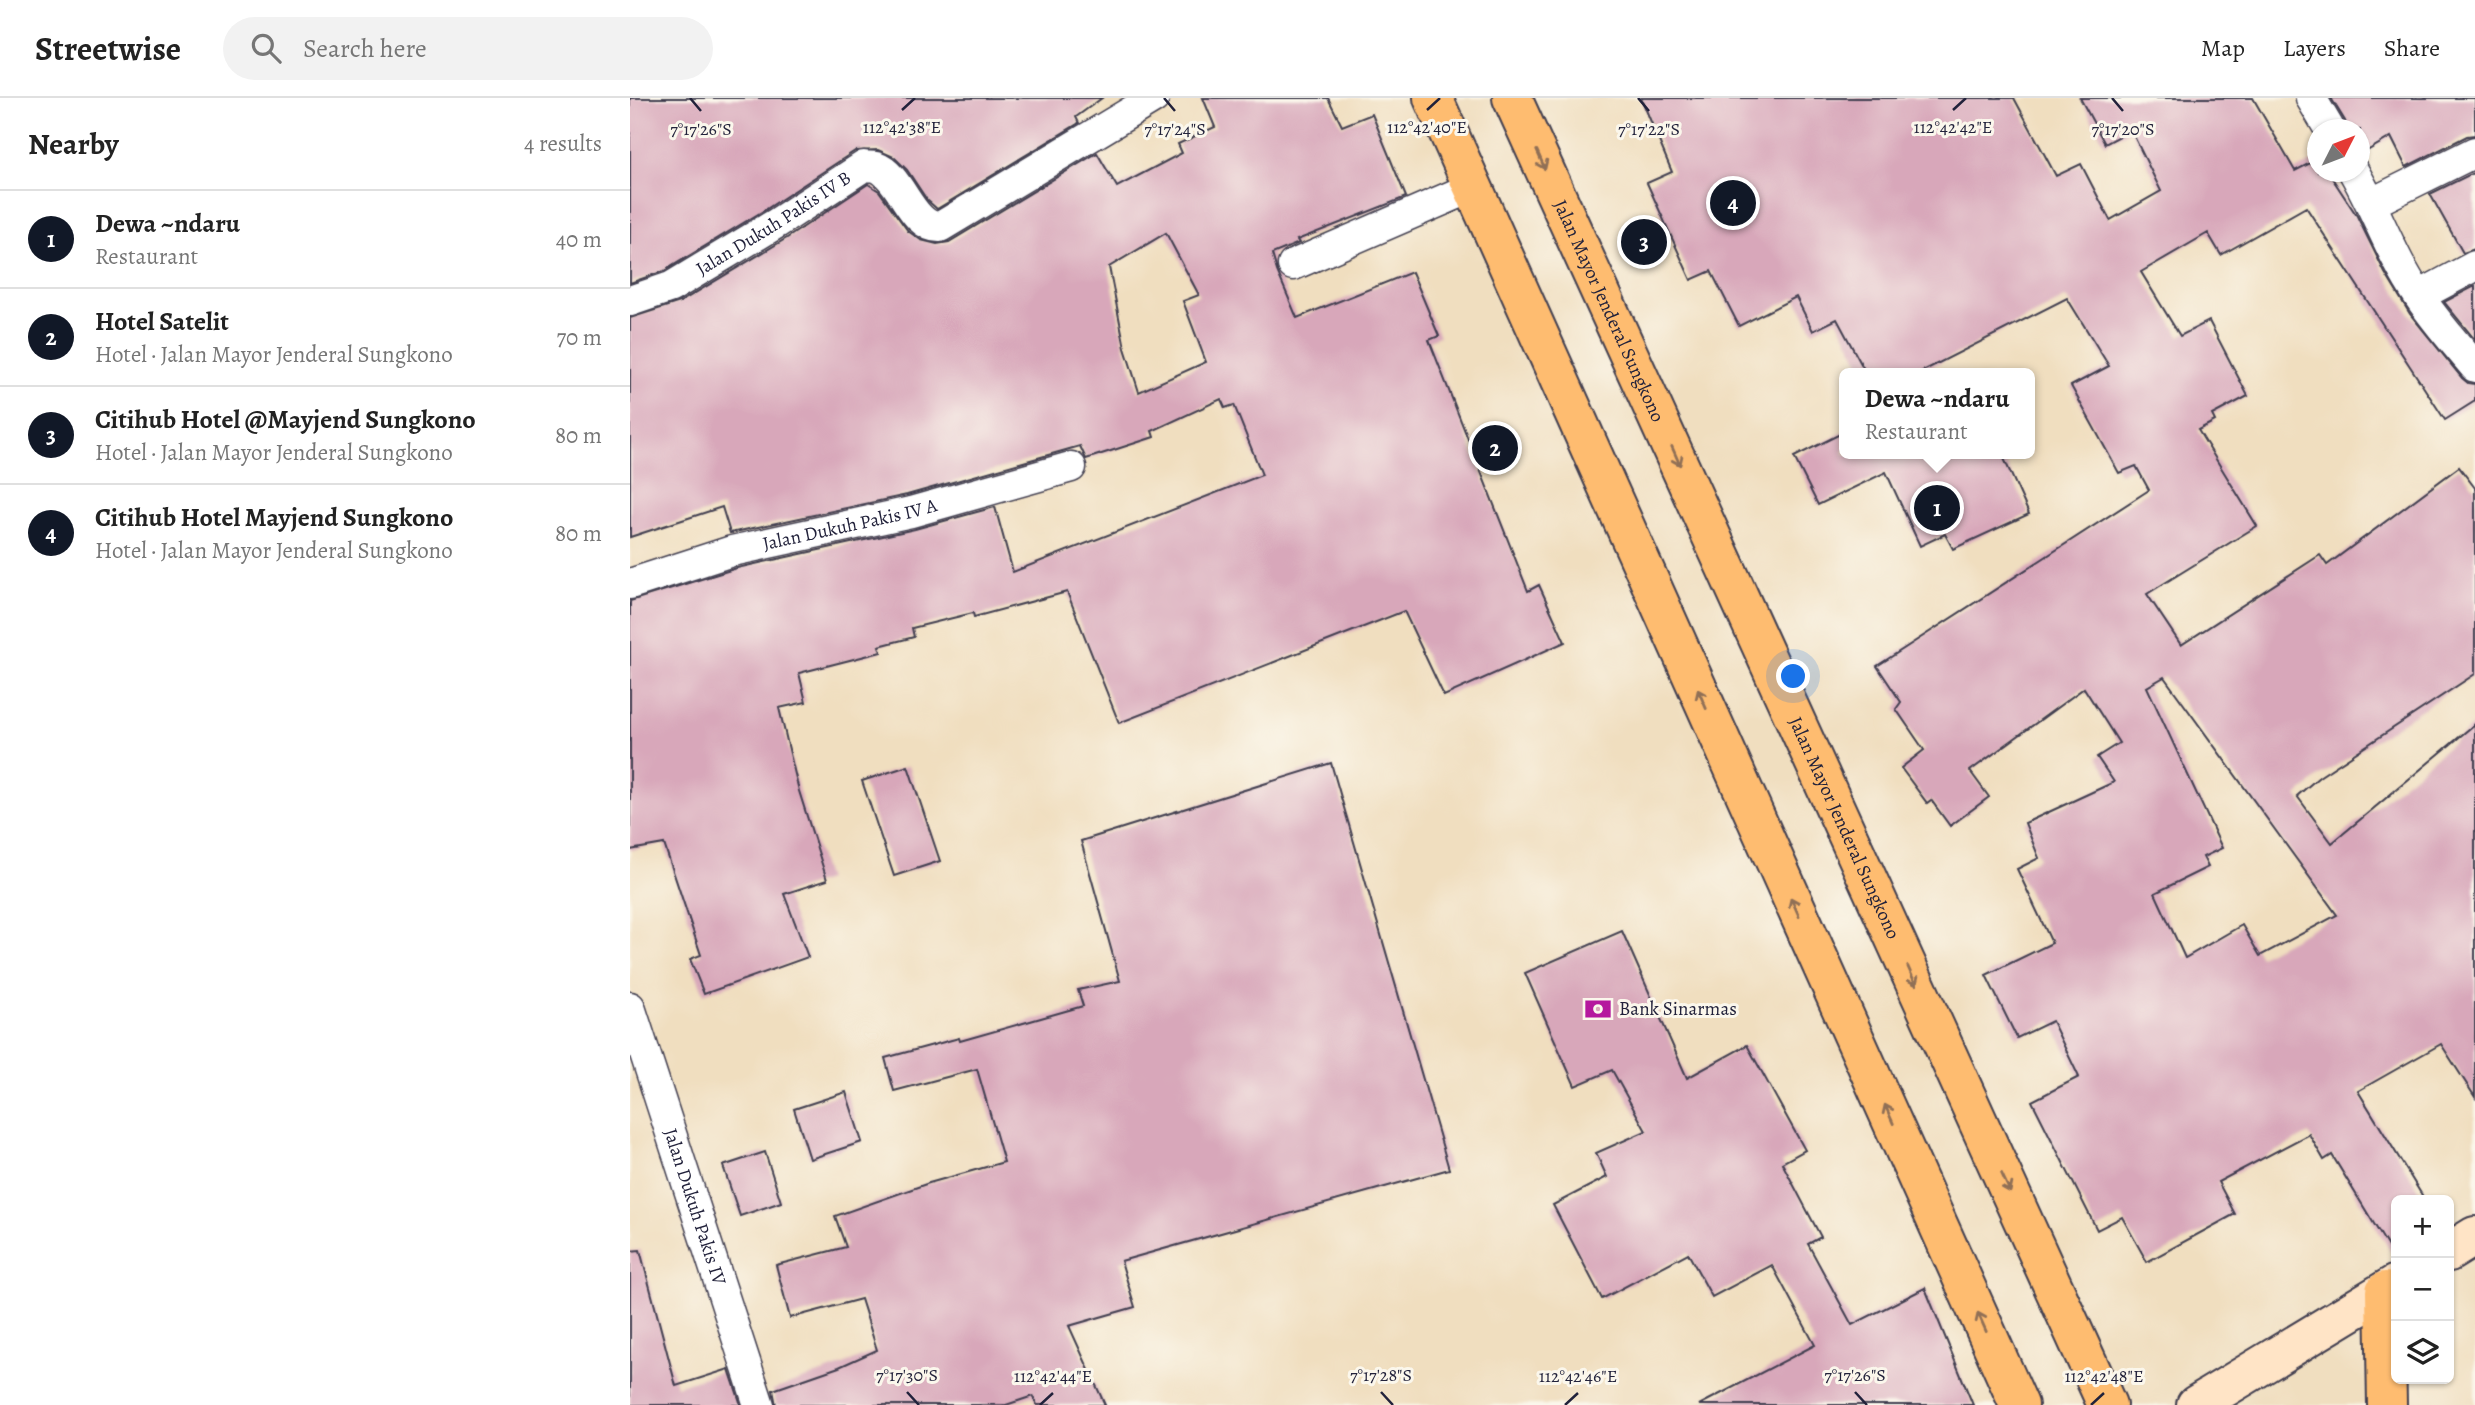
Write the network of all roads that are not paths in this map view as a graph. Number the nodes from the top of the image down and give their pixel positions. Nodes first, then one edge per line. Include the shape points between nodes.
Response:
1 (1154, 98) edge
2 (1433, 98) edge
3 (1513, 98) edge
4 (2311, 98) edge
5 (2323, 119) edge
6 (2475, 152) edge
7 (2360, 182) edge
8 (1473, 187) junction
9 (2372, 204) junction
10 (1293, 265) dead end
11 (2475, 266) edge
12 (2419, 296) junction
13 (630, 301) edge
14 (2475, 367) edge
15 (1071, 467) dead end
16 (630, 584) edge
17 (630, 1007) edge
18 (2475, 1236) edge
19 (2454, 1249) edge
20 (2390, 1287) edge
21 (759, 1405) edge
22 (2019, 1405) edge
23 (2107, 1405) edge
24 (2196, 1405) edge
25 (2387, 1405) edge

1 - 13 street, Jalan Dukuh Pakis IV B via 940,227 923,220 877,167 864,166 671,286
2 - 8 main road
3 -> 23 main road, Jalan Mayor Jenderal Sungkono
4 - 5 street
6 - 9 street
7 - 9 street
8 - 10 street
22 -> 8 main road
9 - 12 street via 2394,255
11 - 12 street
12 - 14 street
15 - 16 street, Jalan Dukuh Pakis IV A via 911,512 732,551
17 - 21 street, Jalan Dukuh Pakis IV
18 - 19 street
20 - 24 street
20 - 25 main road

